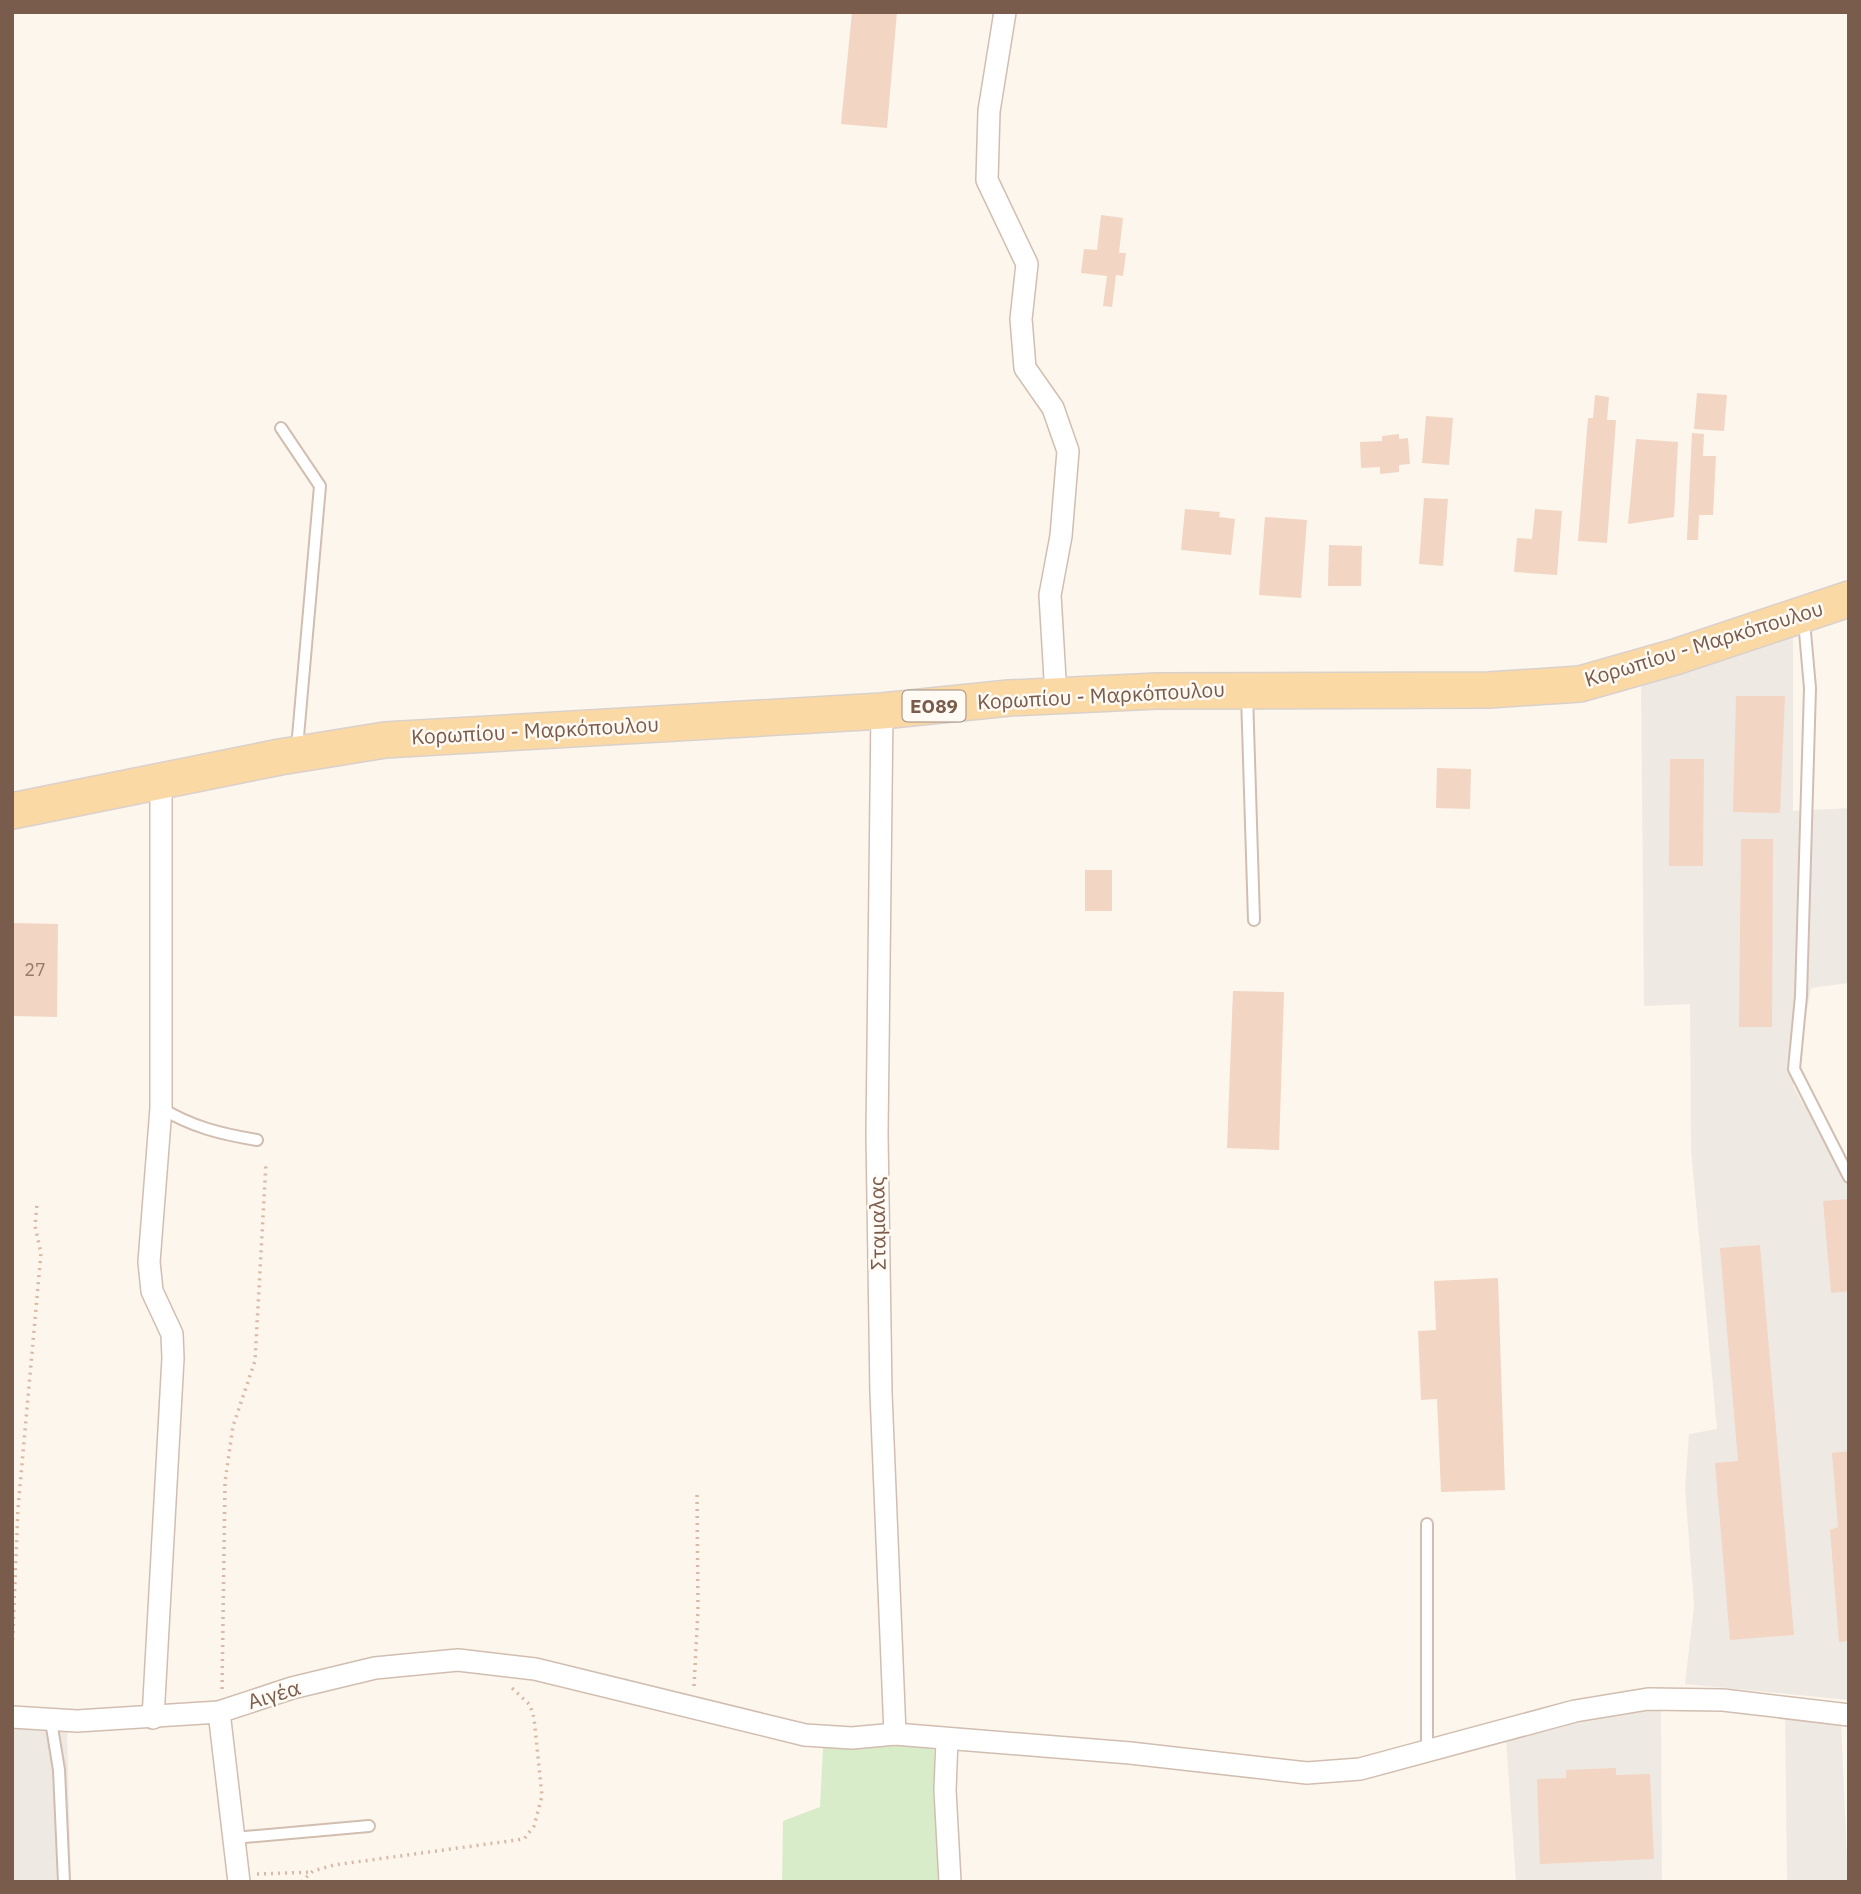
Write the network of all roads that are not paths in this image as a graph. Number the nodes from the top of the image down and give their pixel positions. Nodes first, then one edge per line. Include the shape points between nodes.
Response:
1 (1005, 12) edge
2 (281, 428) dead end
3 (1849, 599) edge
4 (1803, 614) junction
5 (1247, 690) junction
6 (1056, 696) junction
7 (882, 711) junction
8 (297, 754) junction
9 (161, 782) junction
10 (12, 811) edge
11 (1254, 920) dead end
12 (161, 1108) junction
13 (257, 1140) dead end
14 (1849, 1177) edge
15 (1427, 1524) dead end
16 (219, 1712) junction
17 (1849, 1715) edge
18 (12, 1717) edge
19 (153, 1718) junction
20 (51, 1721) junction
21 (895, 1734) junction
22 (947, 1740) junction
23 (1427, 1749) junction
24 (369, 1826) dead end
25 (234, 1838) junction
26 (238, 1878) edge
27 (64, 1882) edge
28 (950, 1882) edge

1 - 6 street via 989,111 987,180 1027,264 1021,319 1025,368 1053,408 1068,451 1061,536 1050,595
2 - 8 lane via 320,486
3 - 4 main road, Κορωπίου - Μαρκόπουλου / ΕΟ89
4 - 5 main road, Κορωπίου - Μαρκόπουλου / ΕΟ89 via 1580,684 1489,690
4 - 14 lane via 1810,688 1801,996 1794,1069
5 - 6 main road, Κορωπίου - Μαρκόπουλου / ΕΟ89
5 - 11 lane
6 - 7 main road, Κορωπίου - Μαρκόπουλου / ΕΟ89
7 - 8 main road, Κορωπίου - Μαρκόπουλου / ΕΟ89 via 385,740
7 - 21 street, Σταμαλας via 877,1133 881,1393
8 - 9 main road, Κορωπίου - Μαρκόπουλου / ΕΟ89
9 - 10 main road, Κορωπίου - Μαρκόπουλου / ΕΟ89
9 - 12 street
12 - 13 lane via 213,1133
12 - 19 street via 149,1262 152,1291 172,1334 173,1358
15 - 23 lane
16 - 19 street, Αιγέα
16 - 21 street, Αιγέα via 375,1668 458,1660 535,1670 805,1735 852,1738
16 - 25 street
17 - 23 street, Αιγέα via 1723,1700 1648,1699 1575,1711
18 - 20 street, Αιγέα
19 - 20 street, Αιγέα
20 - 27 lane via 59,1770
21 - 22 street, Αιγέα
22 - 23 street, Αιγέα via 1130,1753 1307,1773 1360,1769
22 - 28 street
24 - 25 lane
25 - 26 street

